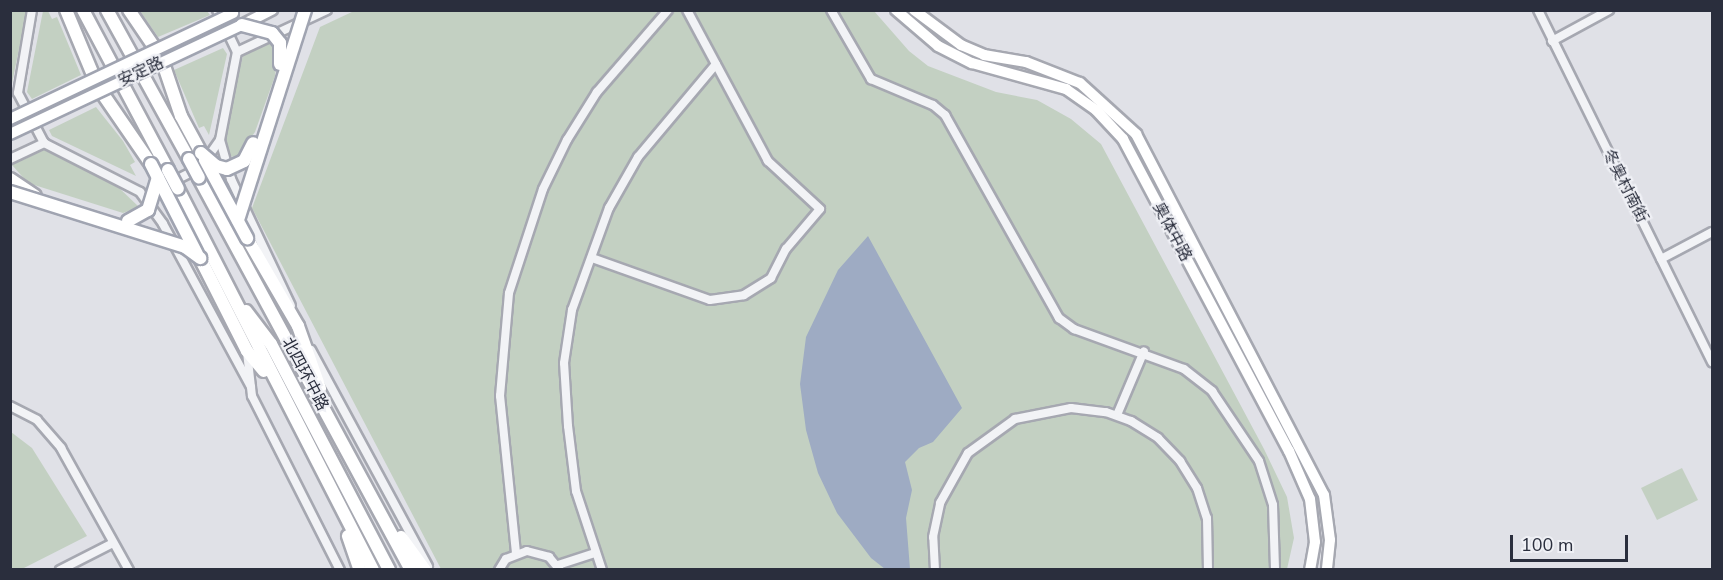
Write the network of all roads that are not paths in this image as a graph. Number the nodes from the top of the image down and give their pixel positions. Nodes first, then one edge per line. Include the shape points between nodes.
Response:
1 (32, 10) edge
2 (83, 10) edge
3 (107, 10) edge
4 (129, 10) edge
5 (217, 10) edge
6 (272, 10) edge
7 (305, 10) edge
8 (327, 10) edge
9 (668, 10) edge
10 (687, 10) edge
11 (831, 10) edge
12 (896, 10) edge
13 (914, 10) edge
14 (1538, 10) edge
15 (1609, 10) edge
16 (66, 11) edge
17 (235, 11) edge
18 (242, 25) junction
19 (1552, 40) junction
20 (237, 52) junction
21 (716, 64) junction
22 (14, 95) edge
23 (12, 117) edge
24 (16, 131) edge
25 (220, 140) junction
26 (10, 141) edge
27 (44, 143) junction
28 (201, 153) junction
29 (10, 159) edge
30 (163, 174) junction
31 (10, 179) edge
32 (10, 192) edge
33 (140, 192) junction
34 (237, 220) junction
35 (1713, 232) edge
36 (200, 258) junction
37 (592, 258) junction
38 (1661, 259) junction
39 (227, 286) junction
40 (298, 326) junction
41 (247, 351) junction
42 (1144, 351) junction
43 (1713, 362) edge
44 (251, 387) junction
45 (278, 388) junction
46 (10, 406) edge
47 (1117, 415) junction
48 (332, 423) junction
49 (333, 496) junction
50 (380, 510) junction
51 (113, 543) junction
52 (516, 553) junction
53 (594, 553) junction
54 (559, 567) edge
55 (60, 570) edge
56 (129, 570) edge
57 (340, 570) edge
58 (360, 570) edge
59 (373, 570) edge
60 (388, 570) edge
61 (411, 570) edge
62 (425, 570) edge
63 (430, 570) edge
64 (499, 570) edge
65 (602, 570) edge
66 (935, 570) edge
67 (1208, 570) edge
68 (1275, 570) edge
69 (1310, 570) edge
70 (1327, 570) edge

1 - 22 street
2 - 30 highway
3 - 48 highway, 北四环中路, bridge
4 - 28 highway via 160,57
5 - 20 street
6 - 18 main road, 安定路
7 - 34 highway, bridge
8 - 20 street
9 - 52 street via 597,92 567,140 543,189 508,293 500,396
10 - 21 street
11 - 42 street via 871,79 933,105 945,116 1059,318 1074,329
12 - 69 main road, 奥体中路 via 938,46 964,59 1066,89 1096,110 1123,139 1289,451 1310,499 1315,542
13 - 70 main road, 奥体中路 via 961,45 984,55 1026,62 1080,82 1136,134 1305,452 1324,495 1330,540
14 - 19 street, 冬奥村南街
15 - 19 street
16 - 30 highway, bridge via 98,87 151,164
17 - 23 main road, 安定路, bridge
18 - 24 main road, 安定路, bridge
18 - 28 highway, bridge via 272,33 280,43 283,54 276,84 244,161 227,169
19 - 38 street, 冬奥村南街
20 - 25 street
21 - 37 street via 638,157 609,208
21 - 37 street via 768,161 820,209 786,249 771,278 744,295 710,300
22 - 27 street
24 - 26 highway, bridge
25 - 33 street via 201,167 165,186
25 - 40 street, 北四环中路 via 231,179 284,284
27 - 29 street
27 - 33 street
28 - 34 highway, bridge
30 - 31 highway, bridge via 148,210 120,223 37,197
30 - 36 highway, bridge
30 - 39 highway, 北四环中路, bridge via 178,189
32 - 36 highway, bridge via 185,247
33 - 44 street via 163,224
34 - 40 highway, bridge
35 - 38 street
36 - 41 highway
37 - 53 street via 572,310 564,363 576,491
38 - 43 street, 冬奥村南街
39 - 45 highway, 北四环中路
39 - 60 highway via 271,344
40 - 48 highway
40 - 63 street, 北四环中路
41 - 44 street
41 - 45 highway
42 - 47 street
42 - 68 street via 1184,369 1203,383 1238,425 1259,461 1273,504
44 - 57 street via 252,396
45 - 49 highway, 北四环中路
46 - 51 street via 49,432
47 - 66 street via 1083,408 1048,409 1015,419 985,437 961,462 944,492 934,526
47 - 67 street via 1158,438 1189,474 1207,518
48 - 50 highway, 北四环中路
49 - 58 highway
49 - 59 highway, 北四环中路
50 - 61 highway, 北四环中路
50 - 62 highway
51 - 55 street
51 - 56 street
52 - 54 street via 539,552
52 - 64 street
53 - 54 street
53 - 65 street

